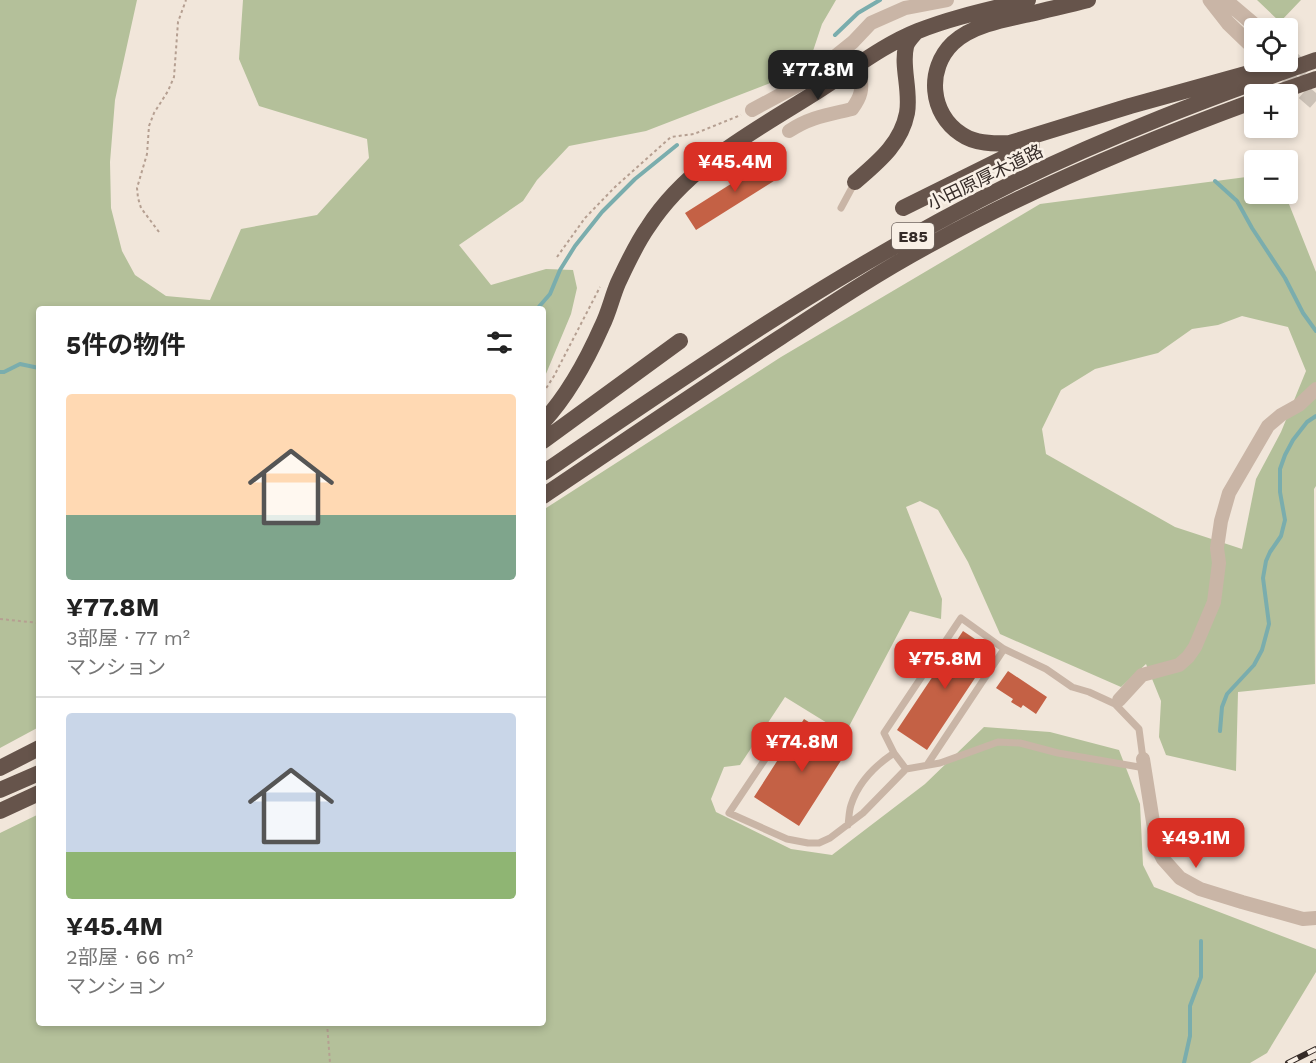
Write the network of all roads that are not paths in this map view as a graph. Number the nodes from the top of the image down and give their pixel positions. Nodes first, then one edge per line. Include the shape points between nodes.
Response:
1 (947, 0) edge
2 (1028, 0) edge
3 (1088, 0) edge
4 (1210, 0) edge
5 (1225, 0) edge
6 (1246, 18) edge
7 (917, 32) junction
8 (1244, 38) edge
9 (853, 42) junction
10 (1316, 54) edge
11 (856, 56) dead end
12 (1316, 60) edge
13 (860, 74) dead end
14 (1316, 81) edge
15 (1298, 87) edge
16 (1244, 105) edge
17 (1130, 106) junction
18 (752, 110) road end
19 (789, 131) dead end
20 (855, 182) joint
21 (842, 208) dead end
22 (903, 208) dead end
23 (680, 341) dead end
24 (1316, 389) edge
25 (546, 419) edge
26 (546, 439) edge
27 (546, 471) edge
28 (546, 494) edge
29 (1004, 649) junction
30 (1117, 702) junction
31 (784, 731) dead end
32 (36, 750) edge
33 (894, 753) junction
34 (1144, 764) junction
35 (927, 765) junction
36 (0, 768) edge
37 (906, 769) junction
38 (36, 773) edge
39 (0, 790) edge
40 (36, 794) edge
41 (0, 811) edge
42 (848, 825) junction
43 (1316, 918) edge

1 - 9 street via 905,8 871,23
2 - 7 highway
3 - 17 highway via 993,22 954,42 941,57 935,76 934,89 942,116 962,136 995,144 1010,143
4 - 8 street
5 - 6 street
7 - 20 highway via 906,46 909,97 900,134 882,158
7 - 25 highway via 737,142 684,184 664,205 635,248 587,357
9 - 11 street
9 - 18 street via 802,83
10 - 17 highway
12 - 27 highway, 小田原厚木道路 / E85 via 1099,144 926,228 765,324
13 - 19 street via 862,88 852,109 816,117
14 - 15 highway
16 - 28 highway, 小田原厚木道路 / E85 via 1104,161 934,242 737,365
17 - 22 highway via 1014,153
20 - 21 lane
23 - 26 highway
24 - 30 street via 1268,426 1229,493 1217,548 1214,602 1195,647 1179,664 1142,675
29 - 30 lane via 1046,669 1072,687
29 - 33 lane via 961,618 884,733
29 - 35 lane
30 - 34 lane via 1140,729
31 - 42 lane via 729,813 808,843 819,843
32 - 36 highway
33 - 37 lane
33 - 42 lane via 860,787 850,806
34 - 35 lane via 998,742
34 - 43 street via 1157,847 1180,878 1200,889 1242,902 1303,919
35 - 37 lane
37 - 42 lane
38 - 39 highway
40 - 41 highway

